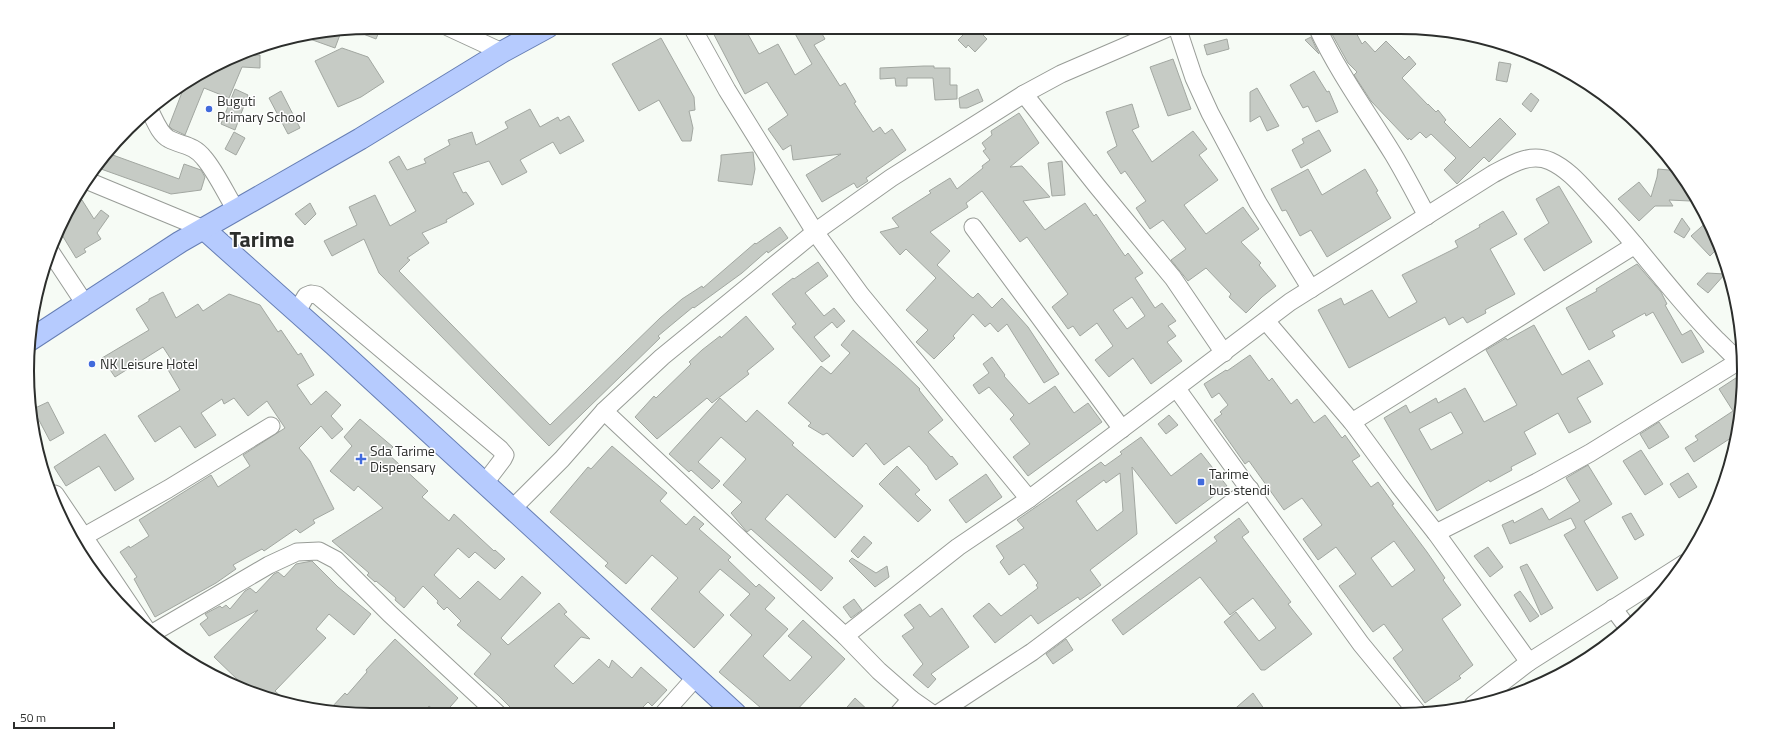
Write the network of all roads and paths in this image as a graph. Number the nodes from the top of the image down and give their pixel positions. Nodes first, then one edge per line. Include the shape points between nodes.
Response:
1 (463, 34) edge
2 (535, 34) edge
3 (696, 34) edge
4 (1154, 34) edge
5 (1179, 34) edge
6 (1321, 34) edge
7 (502, 52) junction
8 (1024, 94) junction
9 (153, 115) edge
10 (92, 183) edge
11 (236, 210) junction
12 (1427, 216) junction
13 (974, 226) dead end
14 (204, 229) junction
15 (815, 232) junction
16 (1635, 246) junction
17 (54, 257) edge
18 (1311, 289) junction
19 (85, 304) junction
20 (297, 311) junction
21 (1266, 321) junction
22 (36, 336) edge
23 (1224, 353) junction
24 (1736, 358) edge
25 (1737, 365) edge
26 (1177, 388) junction
27 (604, 411) junction
28 (1352, 422) junction
29 (271, 426) dead end
30 (1122, 429) junction
31 (484, 484) junction
32 (1250, 490) junction
33 (1029, 499) junction
34 (62, 505) edge
35 (512, 509) junction
36 (1436, 533) junction
37 (83, 537) junction
38 (1669, 573) edge
39 (130, 606) edge
40 (1613, 608) junction
41 (1624, 622) edge
42 (157, 631) edge
43 (846, 636) junction
44 (1529, 662) junction
45 (696, 677) junction
46 (1482, 698) edge
47 (911, 699) junction
48 (1413, 707) edge
49 (491, 708) edge
50 (668, 708) edge
51 (730, 708) edge
52 (903, 708) edge
53 (924, 708) edge
54 (947, 708) edge

1 - 7 street
2 - 7 main road
3 - 15 street via 727,90
4 - 8 street via 1061,74
5 - 18 street via 1194,78 1210,113 1258,203
6 - 12 street via 1394,155
7 - 11 main road via 360,139
8 - 15 street via 891,178
8 - 23 street via 1173,278
9 - 11 street via 169,139 186,144 204,158
10 - 14 street
11 - 14 main road
12 - 16 street via 1514,162 1532,158 1550,161 1571,175
12 - 18 street
13 - 30 street
14 - 19 main road
14 - 20 main road
15 - 27 street via 662,357
15 - 33 street via 861,295
16 - 24 street via 1704,326
16 - 28 street
17 - 19 street
18 - 21 street
19 - 22 main road
20 - 31 main road
20 - 31 street via 306,296 317,295 500,449 505,455
21 - 23 street
21 - 28 street
23 - 26 street
25 - 36 street via 1590,453
26 - 30 street
26 - 32 street
27 - 35 street via 562,459
27 - 43 street
28 - 36 street
29 - 37 street via 168,490
30 - 33 street
31 - 35 main road
32 - 48 street via 1361,644
32 - 54 street via 1032,652
33 - 43 street via 958,547
34 - 37 street
35 - 45 main road
36 - 44 street
37 - 39 street
38 - 40 street
40 - 41 street
40 - 44 street
42 - 49 street via 269,565 297,552 319,550 336,560
43 - 47 street via 879,671
44 - 46 street
45 - 50 street
45 - 51 main road
47 - 52 street
47 - 53 street

